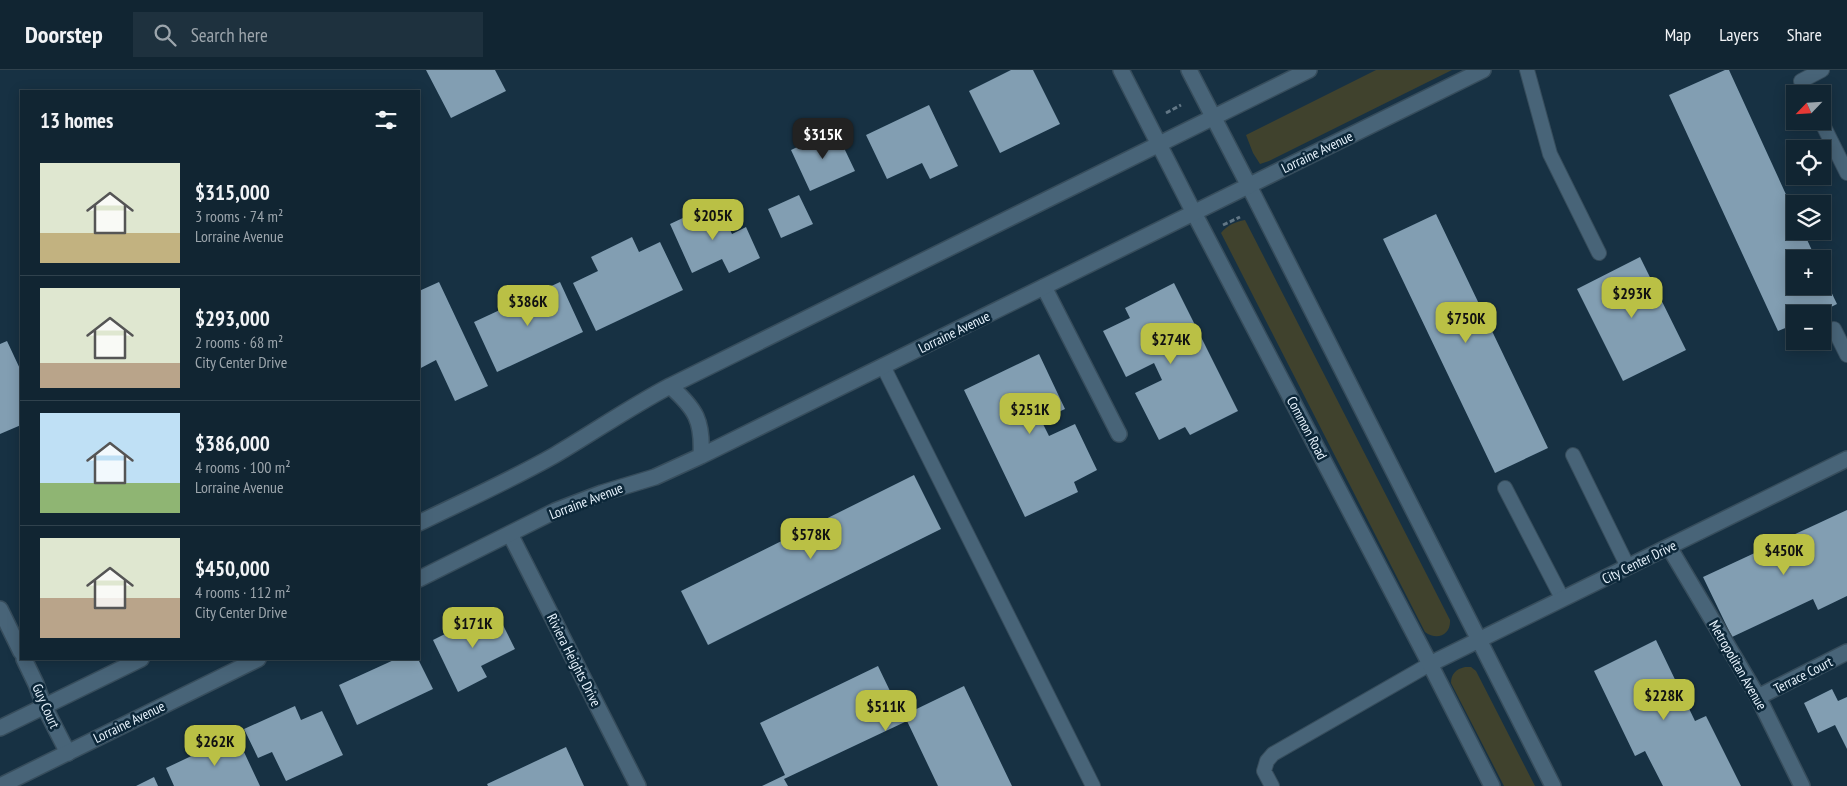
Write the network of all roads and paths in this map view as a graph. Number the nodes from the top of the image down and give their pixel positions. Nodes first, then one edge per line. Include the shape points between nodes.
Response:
1 (1122, 70) edge
2 (1189, 70) edge
3 (1309, 70) edge
4 (1483, 70) edge
5 (1527, 70) edge
6 (1822, 70) edge
7 (1803, 85) edge
8 (1181, 105) dead end
9 (1160, 116) dead end
10 (1215, 117) junction
11 (1826, 130) edge
12 (1159, 145) junction
13 (1847, 173) edge
14 (1249, 186) junction
15 (1194, 213) junction
16 (1241, 216) dead end
17 (1218, 228) dead end
18 (1599, 253) dead end
19 (1044, 287) junction
20 (1834, 329) dead end
21 (1847, 355) edge
22 (883, 366) junction
23 (670, 386) junction
24 (1119, 434) dead end
25 (1573, 455) dead end
26 (701, 456) junction
27 (1847, 459) edge
28 (1505, 488) dead end
29 (420, 523) edge
30 (510, 534) junction
31 (1669, 547) junction
32 (1628, 567) junction
33 (420, 579) edge
34 (1562, 598) junction
35 (0, 609) edge
36 (1478, 640) junction
37 (20, 650) edge
38 (1847, 652) edge
39 (24, 660) edge
40 (139, 660) edge
41 (256, 660) edge
42 (1430, 664) junction
43 (1758, 697) junction
44 (44, 706) junction
45 (0, 728) edge
46 (68, 753) junction
47 (0, 786) edge
48 (638, 786) edge
49 (1093, 786) edge
50 (1272, 786) edge
51 (1492, 786) edge
52 (1553, 786) edge
53 (1802, 786) edge

1 - 12 street, Common Road
2 - 10 street
3 - 10 street
4 - 14 street, Lorraine Avenue
5 - 18 lane via 1550,154
6 - 7 lane via 1801,81
8 - 9 path
10 - 12 street
10 - 14 street
11 - 13 lane
12 - 15 street, Common Road
12 - 23 street
14 - 15 street, Lorraine Avenue
14 - 36 street
15 - 19 street, Lorraine Avenue
15 - 42 street, Common Road
16 - 17 path
19 - 22 street, Lorraine Avenue
19 - 24 street
20 - 21 lane
22 - 26 street, Lorraine Avenue
22 - 49 lane
23 - 26 street via 693,409 699,422
23 - 29 street via 529,470
25 - 32 lane
26 - 30 street, Lorraine Avenue via 655,477 578,502
27 - 31 street, City Center Drive
28 - 34 lane
30 - 33 street, Lorraine Avenue
30 - 48 street, Riviera Heights Drive
31 - 32 street, City Center Drive
31 - 43 street, Metropolitan Avenue
32 - 34 street, City Center Drive
34 - 36 street, City Center Drive
35 - 37 street
36 - 42 street, City Center Drive
36 - 52 street
38 - 43 street, Terrace Court
39 - 44 street, Guy Court
40 - 44 street
41 - 46 street, Lorraine Avenue
42 - 50 lane via 1273,754 1264,771
42 - 51 street, Common Road
43 - 53 street, Metropolitan Avenue
44 - 45 street
44 - 46 street, Guy Court
46 - 47 street, Lorraine Avenue

